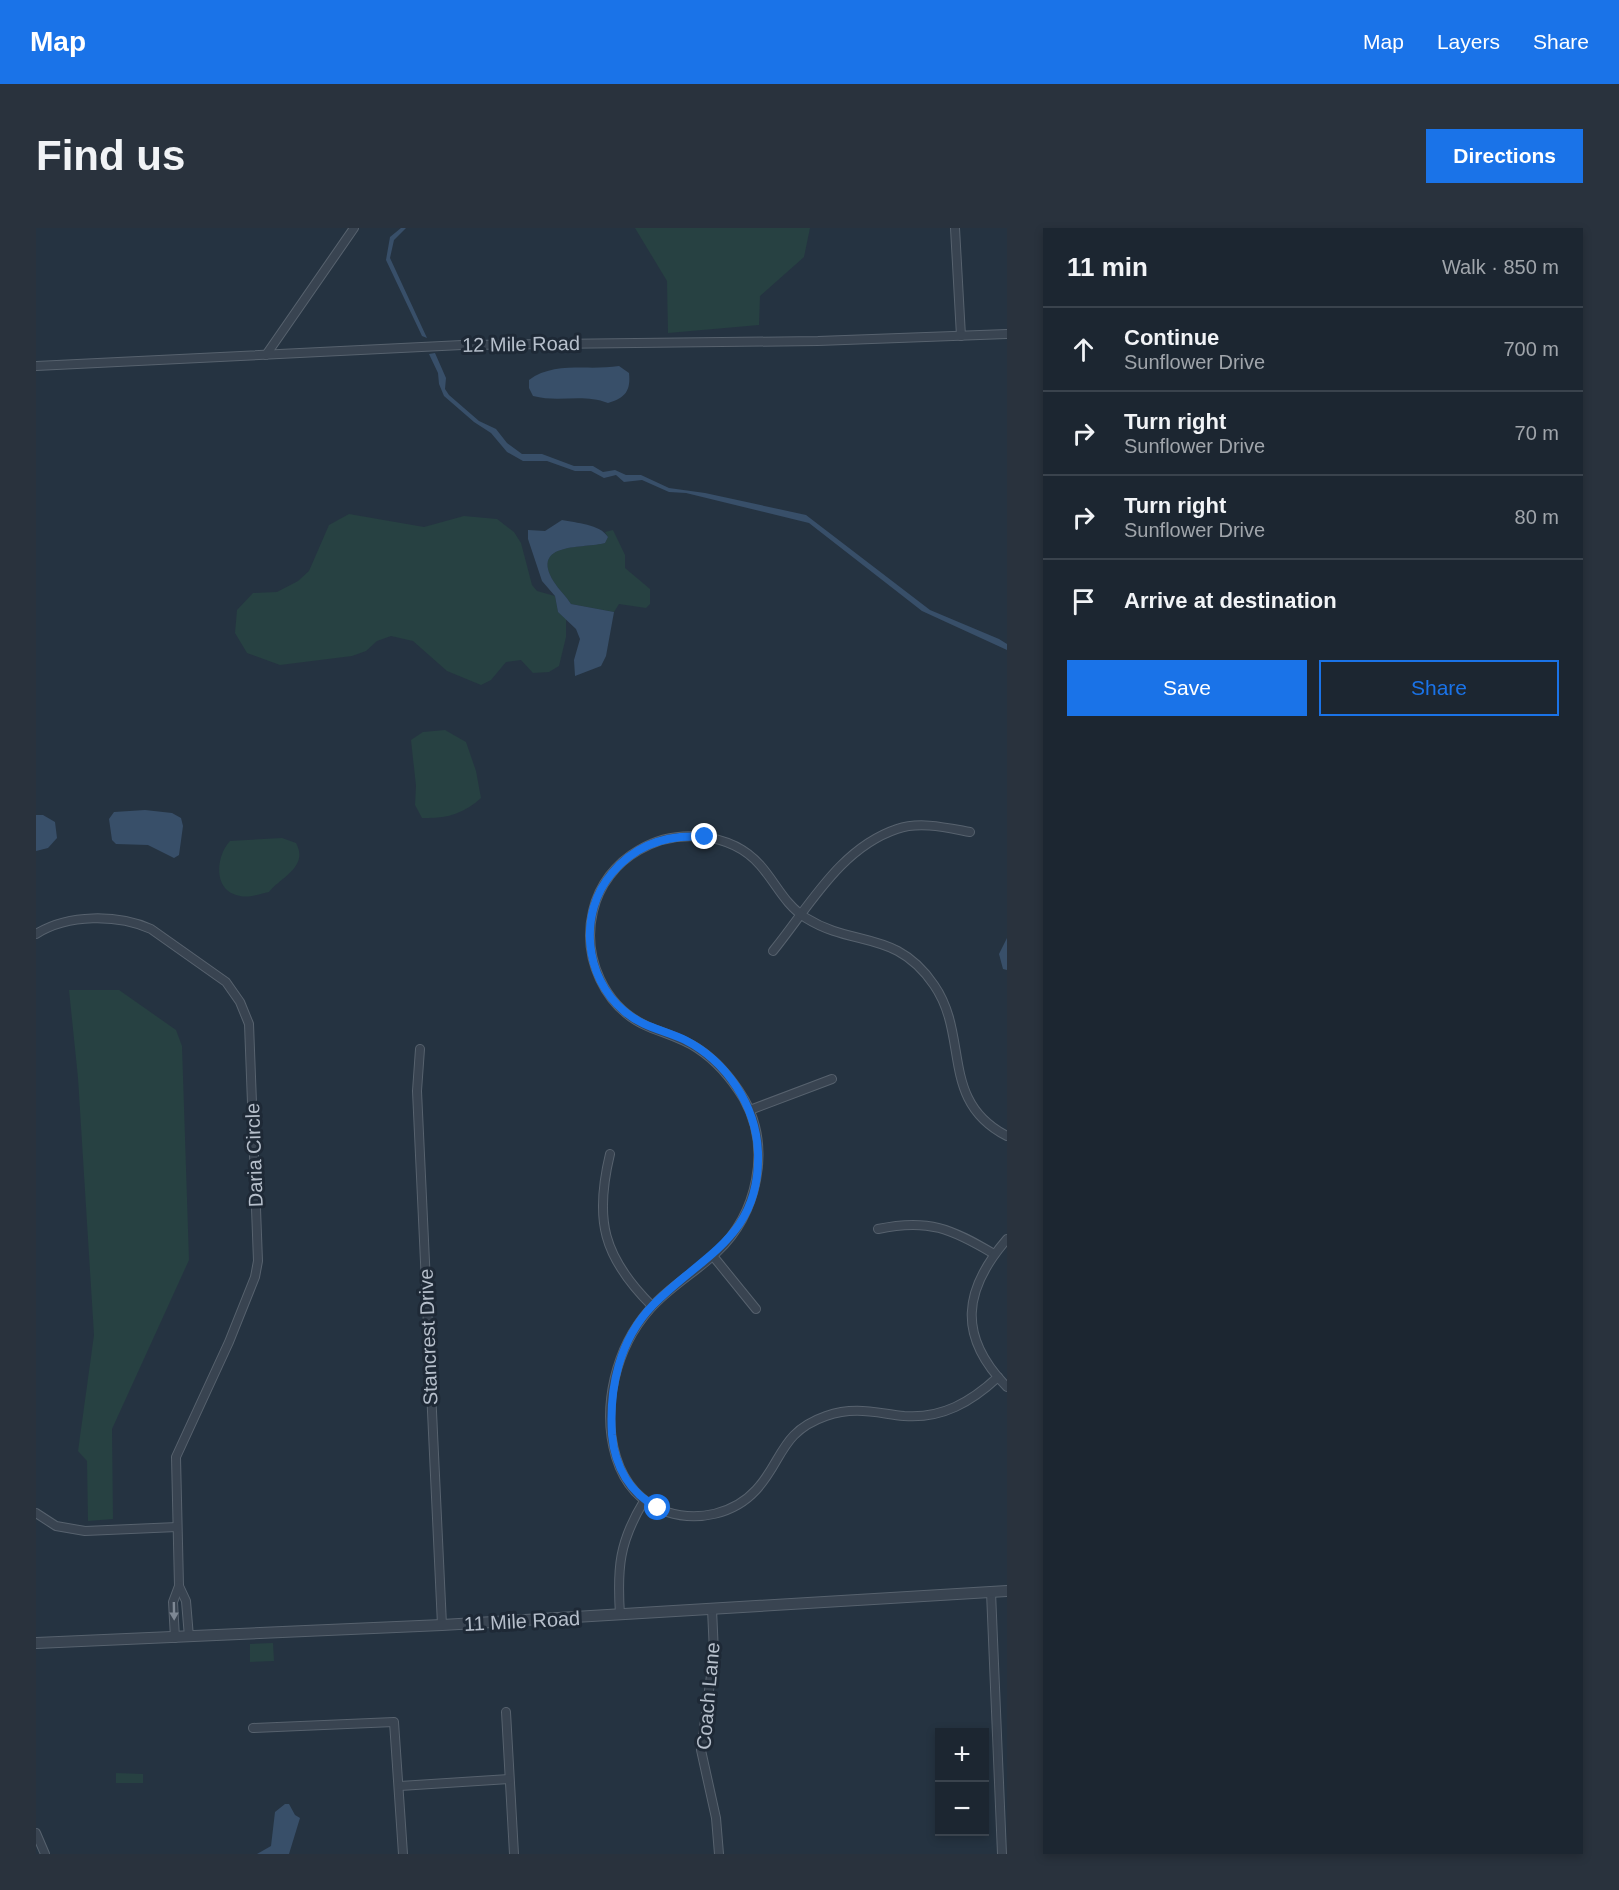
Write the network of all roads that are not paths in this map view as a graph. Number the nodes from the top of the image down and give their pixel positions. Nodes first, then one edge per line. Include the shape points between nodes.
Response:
1 (354, 228) edge
2 (955, 228) edge
3 (1007, 334) edge
4 (961, 336) junction
5 (266, 355) junction
6 (36, 366) edge
7 (970, 832) dead end
8 (802, 916) junction
9 (36, 934) edge
10 (773, 951) dead end
11 (420, 1049) dead end
12 (832, 1079) dead end
13 (750, 1110) junction
14 (1007, 1136) edge
15 (610, 1154) dead end
16 (878, 1228) dead end
17 (1007, 1239) edge
18 (994, 1254) junction
19 (713, 1256) junction
20 (652, 1306) junction
21 (756, 1309) dead end
22 (998, 1377) junction
23 (1007, 1387) edge
24 (644, 1501) junction
25 (36, 1513) edge
26 (177, 1527) junction
27 (179, 1586) junction
28 (1007, 1591) edge
29 (992, 1592) junction
30 (712, 1609) junction
31 (620, 1615) junction
32 (442, 1625) junction
33 (189, 1637) junction
34 (175, 1638) junction
35 (36, 1643) edge
36 (506, 1712) dead end
37 (253, 1728) dead end
38 (509, 1779) junction
39 (400, 1786) junction
40 (36, 1833) edge
41 (45, 1854) edge
42 (403, 1854) edge
43 (514, 1854) edge
44 (719, 1854) edge
45 (1002, 1854) edge

1 - 5 street
2 - 4 street
3 - 4 street, 12 Mile Road
4 - 5 street, 12 Mile Road via 462,345
5 - 6 street, 12 Mile Road
7 - 8 street via 934,825 898,828 866,844 830,876
8 - 10 street
8 - 13 street via 780,895 753,858 719,841 690,836 652,843 626,858 602,887 593,911 593,963 614,1002 634,1019 701,1050 725,1071
8 - 14 street via 830,930 885,944 925,973 949,1013 964,1092 980,1116
9 - 26 street, Daria Circle via 70,921 114,920 151,929 226,982 249,1024 258,1261 229,1342 180,1446 175,1472
11 - 32 street, Stancrest Drive via 417,1100
12 - 13 street
13 - 19 street via 758,1153 754,1189 739,1225
15 - 20 street via 601,1197 602,1221 624,1275
16 - 18 street via 926,1224 958,1233
17 - 18 street
18 - 22 street via 975,1287 972,1323 981,1350
19 - 20 street
19 - 21 street
20 - 24 street via 625,1349 616,1373 612,1404 617,1462
22 - 23 street
22 - 24 street via 974,1399 942,1413 901,1416 855,1409 817,1419 784,1445 755,1492 720,1512 674,1514
24 - 31 street via 620,1550
25 - 26 street via 56,1526 85,1531
26 - 27 street, Daria Circle
27 - 33 street, Daria Circle via 186,1601
27 -> 34 street, Daria Circle via 173,1602
28 - 29 street, 11 Mile Road
29 - 30 street, 11 Mile Road
29 - 45 street
30 - 31 street, 11 Mile Road
30 - 44 street, Coach Lane via 714,1653 701,1750 716,1818
31 - 32 street, 11 Mile Road
32 - 33 street, 11 Mile Road
33 - 34 street, 11 Mile Road
34 - 35 street, 11 Mile Road
36 - 38 street
37 - 39 street via 394,1722
38 - 39 street
38 - 43 street
39 - 42 street
40 - 41 street

